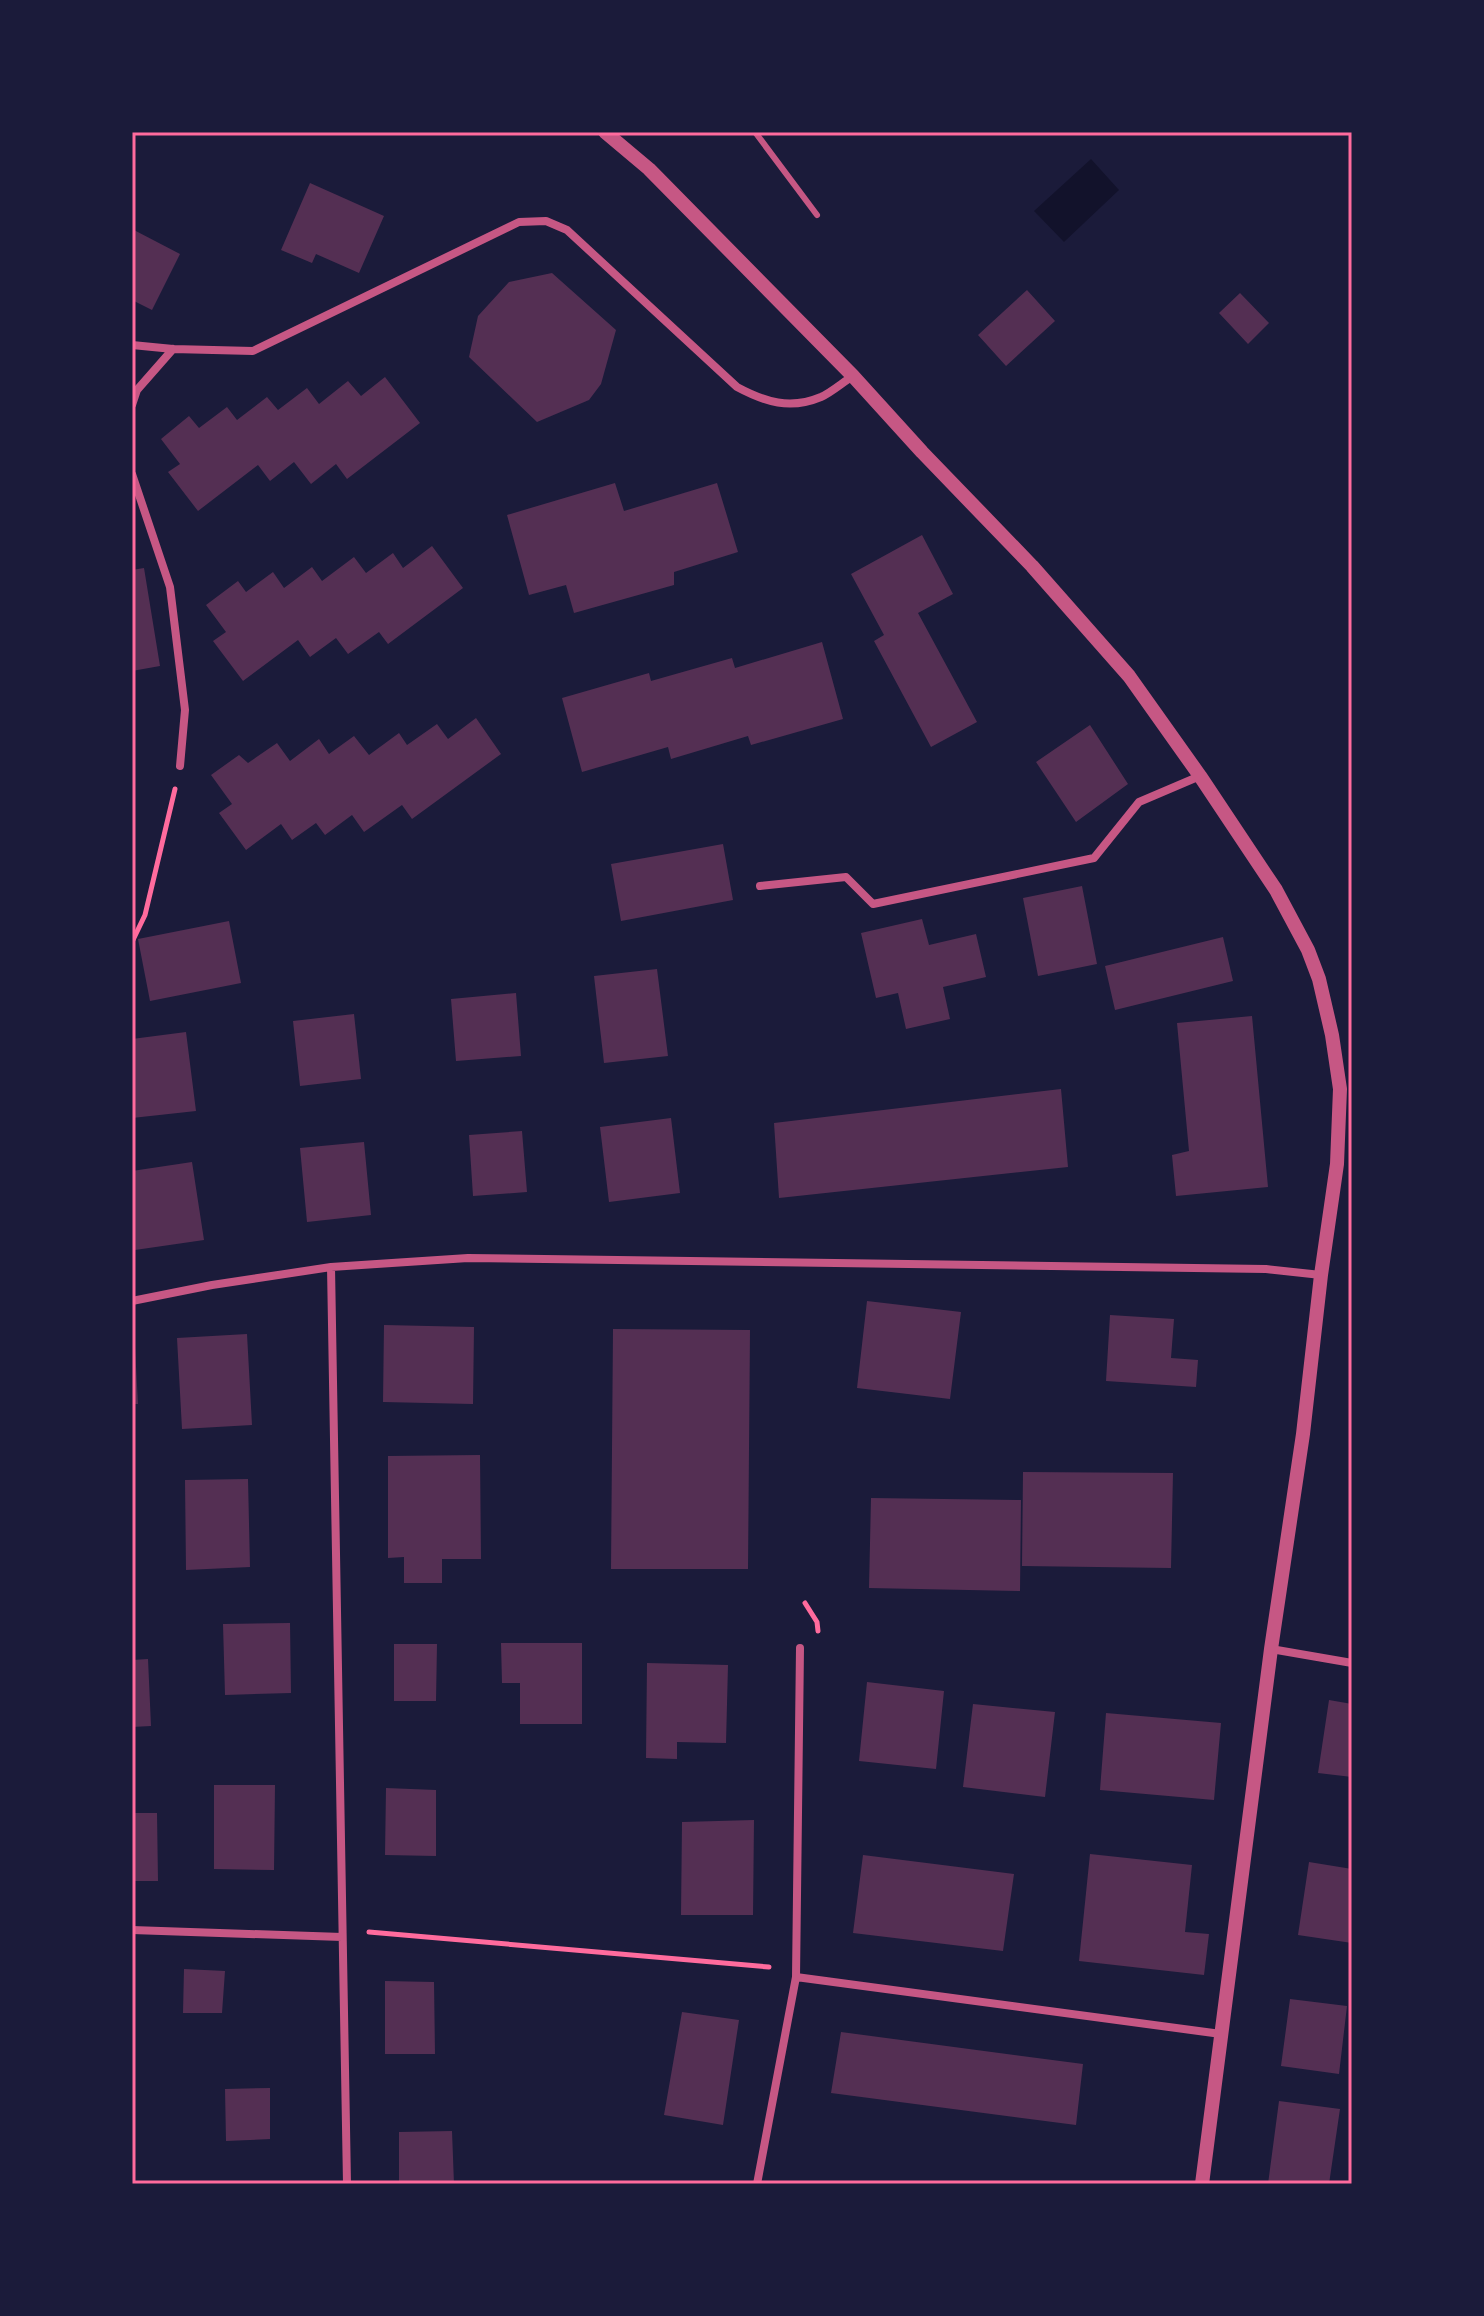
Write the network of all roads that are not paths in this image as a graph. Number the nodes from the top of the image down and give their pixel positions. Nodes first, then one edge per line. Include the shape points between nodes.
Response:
1 (605, 132) edge
2 (755, 132) edge
3 (817, 215) dead end
4 (132, 345) edge
5 (173, 349) junction
6 (853, 376) junction
7 (132, 405) edge
8 (132, 474) edge
9 (180, 766) road end
10 (1200, 776) junction
11 (760, 886) dead end
12 (1344, 1164) edge
13 (331, 1267) junction
14 (1321, 1275) junction
15 (132, 1301) edge
16 (800, 1648) dead end
17 (1271, 1649) junction
18 (1352, 1663) edge
19 (132, 1930) edge
20 (342, 1937) junction
21 (796, 1977) junction
22 (1221, 2034) junction
23 (347, 2184) edge
24 (757, 2184) edge
25 (1202, 2184) edge

1 - 6 street via 649,169
2 - 3 lane
4 - 5 street
5 - 6 street via 253,351 519,222 546,221 567,230 737,387 760,399 785,404 822,397
5 - 7 street via 137,390
6 - 10 street via 1129,676
8 - 9 street via 170,587 185,710
10 - 11 street via 1139,802 1094,858 873,904 846,877
10 - 12 street via 1276,890 1319,979 1340,1089
12 - 14 street
13 - 14 street via 468,1258 1266,1269
13 - 15 street
13 - 20 street
14 - 17 street
16 - 21 street
17 - 18 street
17 - 22 street
19 - 20 street
20 - 23 street
21 - 22 street
21 - 24 street
22 - 25 street

